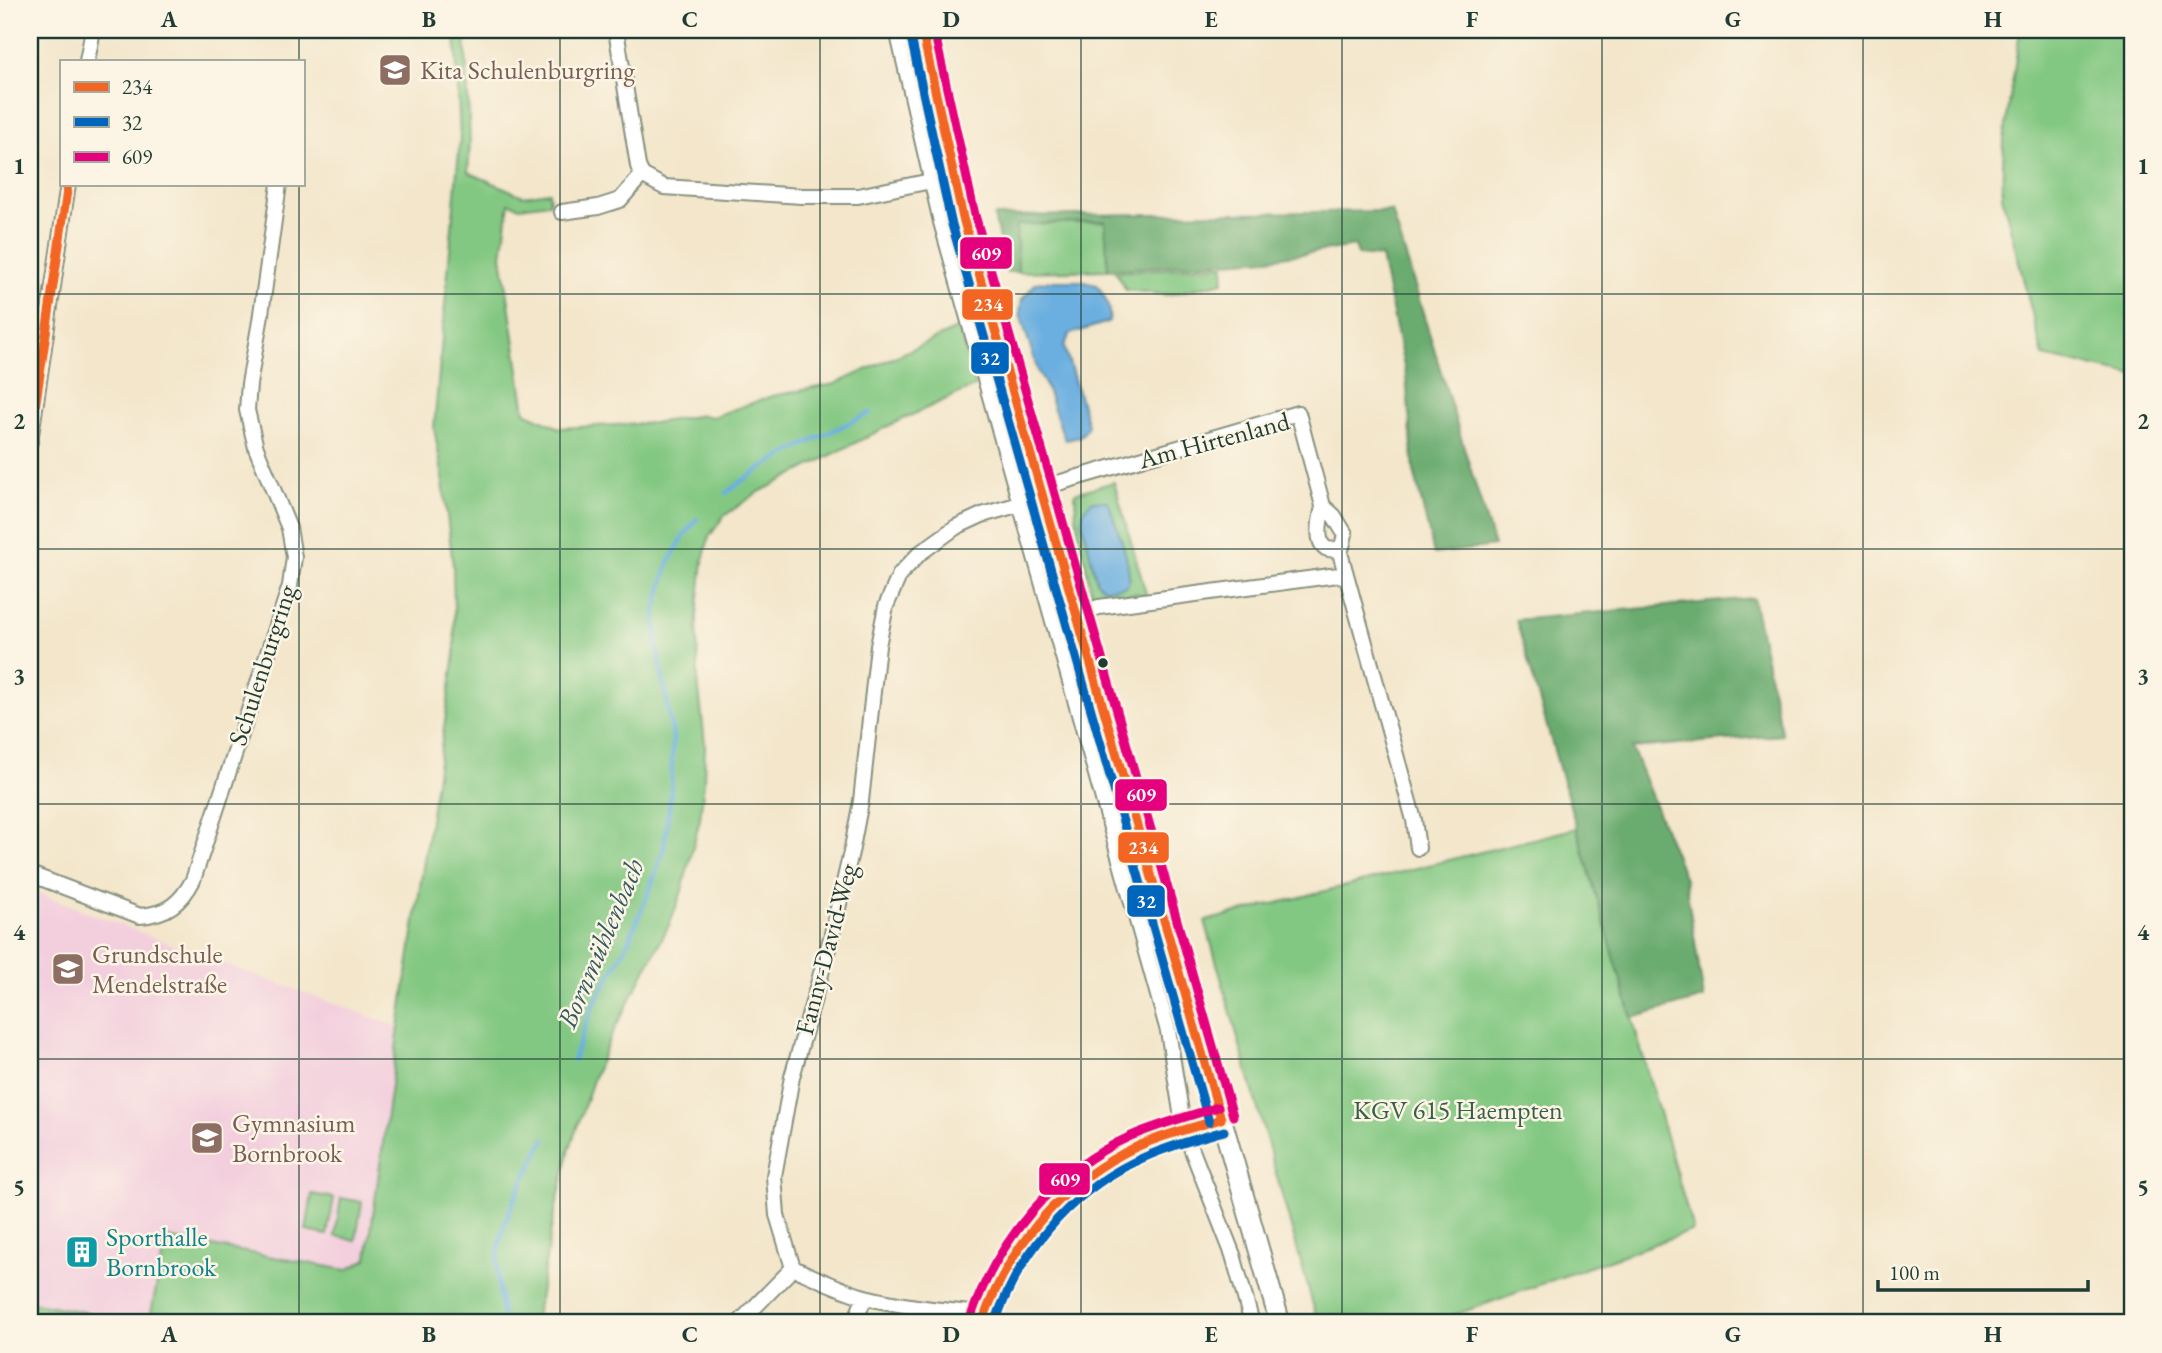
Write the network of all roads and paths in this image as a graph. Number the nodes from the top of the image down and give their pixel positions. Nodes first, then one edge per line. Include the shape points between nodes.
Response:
1 (93, 30) edge
2 (616, 30) edge
3 (898, 30) edge
4 (922, 30) edge
5 (87, 60) edge
6 (642, 175) junction
7 (931, 181) junction
8 (68, 186) edge
9 (279, 186) edge
10 (562, 212) dead end
11 (30, 442) edge
12 (1041, 488) junction
13 (1020, 504) junction
14 (1323, 506) junction
15 (1339, 549) junction
16 (1347, 579) junction
17 (1077, 614) junction
18 (1419, 848) dead end
19 (30, 874) edge
20 (1221, 1119) junction
21 (1184, 1130) junction
22 (793, 1268) junction
23 (865, 1297) junction
24 (983, 1319) edge
25 (739, 1323) edge
26 (854, 1323) edge
27 (1252, 1323) edge
28 (1280, 1323) edge

1 - 5 street
2 - 6 street
3 - 7 street
4 - 12 main road via 963,218
6 - 7 street via 664,187 802,196 858,196
6 - 10 street via 621,200
7 - 13 street
8 - 11 street
9 - 19 street, Schulenburgring via 247,410 256,448 289,528 294,557 290,586 193,880 172,908 141,916
12 - 14 street, Am Hirtenland via 1298,413
12 - 17 main road
13 - 21 street via 1168,1031
13 - 22 street, Fanny-David-Weg via 956,527 920,553 900,574 886,606 852,848 792,1077 774,1176 777,1215
14 - 15 street, Am Hirtenland via 1345,534
14 - 15 street, Am Hirtenland via 1322,544
15 - 16 street, Am Hirtenland
16 - 17 street via 1341,575 1317,578 1099,607
16 - 18 street, Am Hirtenland
17 - 20 main road
20 - 21 street
20 - 28 main road
21 - 24 street via 1124,1153 1052,1208 1021,1241
21 - 27 street via 1233,1255
22 - 23 street
22 - 25 street
23 - 24 street
23 - 26 street

